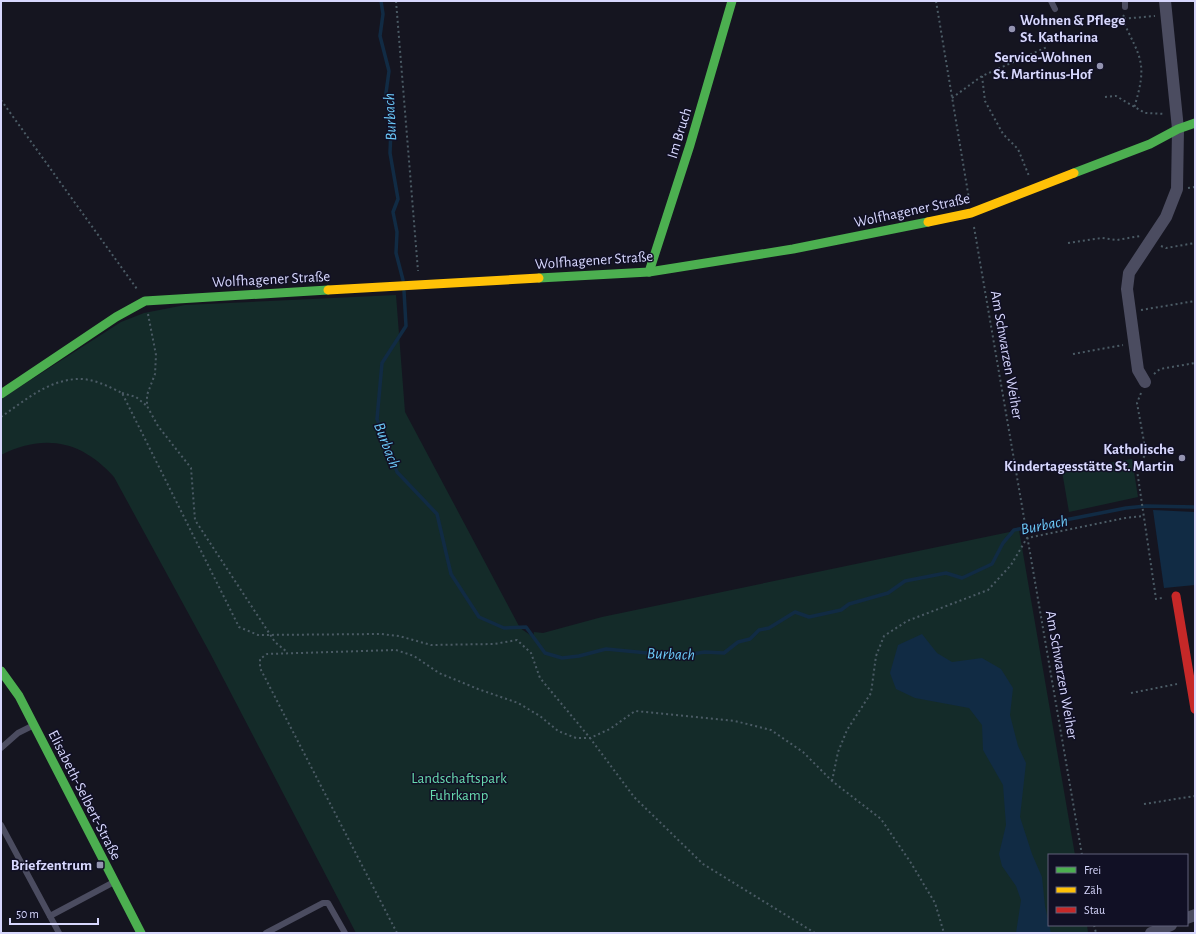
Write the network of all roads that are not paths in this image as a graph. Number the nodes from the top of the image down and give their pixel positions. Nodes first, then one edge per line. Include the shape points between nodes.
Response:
1 (732, 1) edge
2 (1051, 1) edge
3 (1165, 1) edge
4 (1055, 9) dead end
5 (1195, 123) edge
6 (1178, 129) junction
7 (649, 272) junction
8 (1145, 382) road end
9 (1, 394) edge
10 (1176, 596) road end
11 (1, 671) edge
12 (1195, 709) edge
13 (34, 725) junction
14 (1, 748) edge
15 (1, 825) edge
16 (114, 882) junction
17 (50, 916) junction
18 (1168, 926) edge
19 (59, 933) edge
20 (141, 933) edge
21 (266, 933) edge
22 (345, 933) edge
23 (1151, 933) edge

1 - 7 street, Im Bruch via 690,145
2 - 4 lane
3 - 6 street
5 - 6 street, Wolfhagener Straße
6 - 7 street, Wolfhagener Straße via 1150,144 971,213 793,249
6 - 8 street via 1177,189 1166,217 1129,273 1129,312 1138,370
7 - 9 street, Wolfhagener Straße via 145,301 116,317
10 - 12 street
11 - 13 street, Elisabeth-Selbert-Straße via 19,696
13 - 14 lane via 18,733
13 - 16 street, Elisabeth-Selbert-Straße
15 - 17 lane
16 - 17 lane
16 - 20 street, Elisabeth-Selbert-Straße
17 - 19 lane
18 - 23 street
21 - 22 lane via 323,903 328,903

